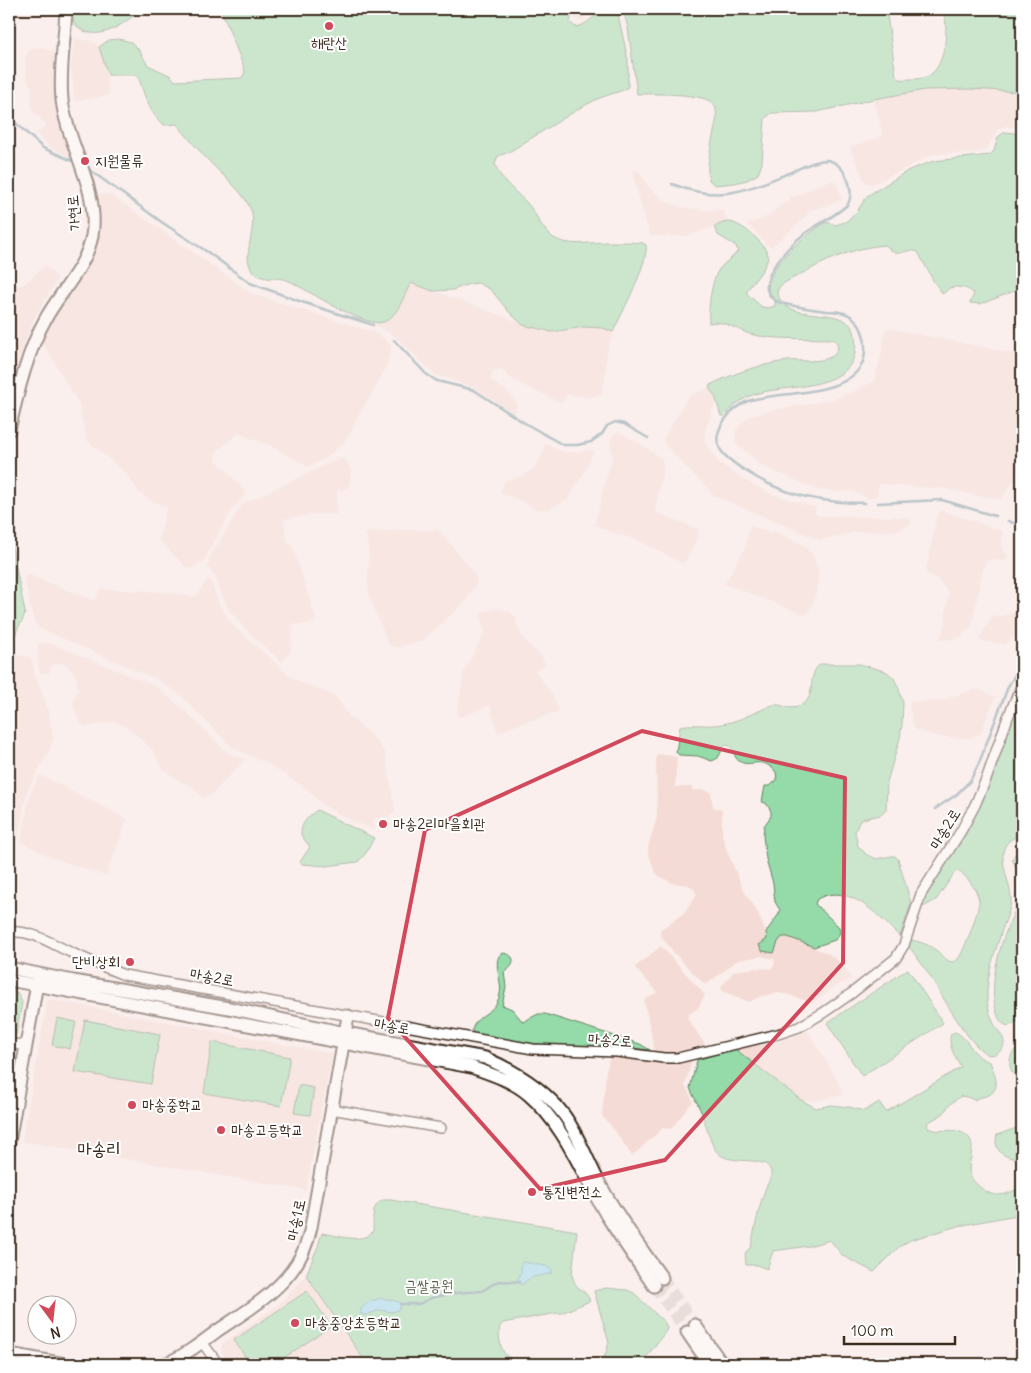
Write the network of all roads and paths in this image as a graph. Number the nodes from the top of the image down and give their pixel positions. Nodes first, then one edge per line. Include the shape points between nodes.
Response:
1 (66, 9) edge
2 (9, 430) edge
3 (1022, 684) edge
4 (9, 932) edge
5 (9, 968) edge
6 (38, 973) junction
7 (9, 980) edge
8 (36, 985) junction
9 (348, 1016) junction
10 (344, 1038) junction
11 (9, 1043) edge
12 (26, 1046) junction
13 (331, 1109) junction
14 (440, 1128) dead end
15 (9, 1142) edge
16 (658, 1282) tunnel mouth
17 (202, 1342) junction
18 (9, 1354) edge
19 (64, 1364) edge
20 (165, 1364) edge
21 (218, 1364) edge
22 (709, 1364) edge
23 (722, 1364) edge

1 - 2 street, 가현로 via 62,100 91,202 92,236 81,264 45,318 19,388
3 - 9 street, 마송2로 via 975,805 921,894 904,945 896,958 824,1013 799,1027 694,1055 664,1058 617,1052 533,1049
4 - 9 street, 마송2로 via 35,935 124,975
5 - 6 street, 마송로
6 - 8 street
6 - 10 street, 마송로 via 229,1008
7 - 8 street, 마송로
8 - 10 street, 마송로
8 - 12 street
9 - 10 street, 마송1로
10 - 13 street, 마송1로
10 - 16 street, 마송로 via 471,1067 502,1078 528,1094 552,1119 608,1216
11 - 12 street
12 - 15 street
13 - 14 street
13 - 17 street, 마송1로 via 309,1238 297,1266 266,1297
17 - 20 street, 마송1로
17 - 21 street
18 - 19 street
22 - 23 street via 691,1329

